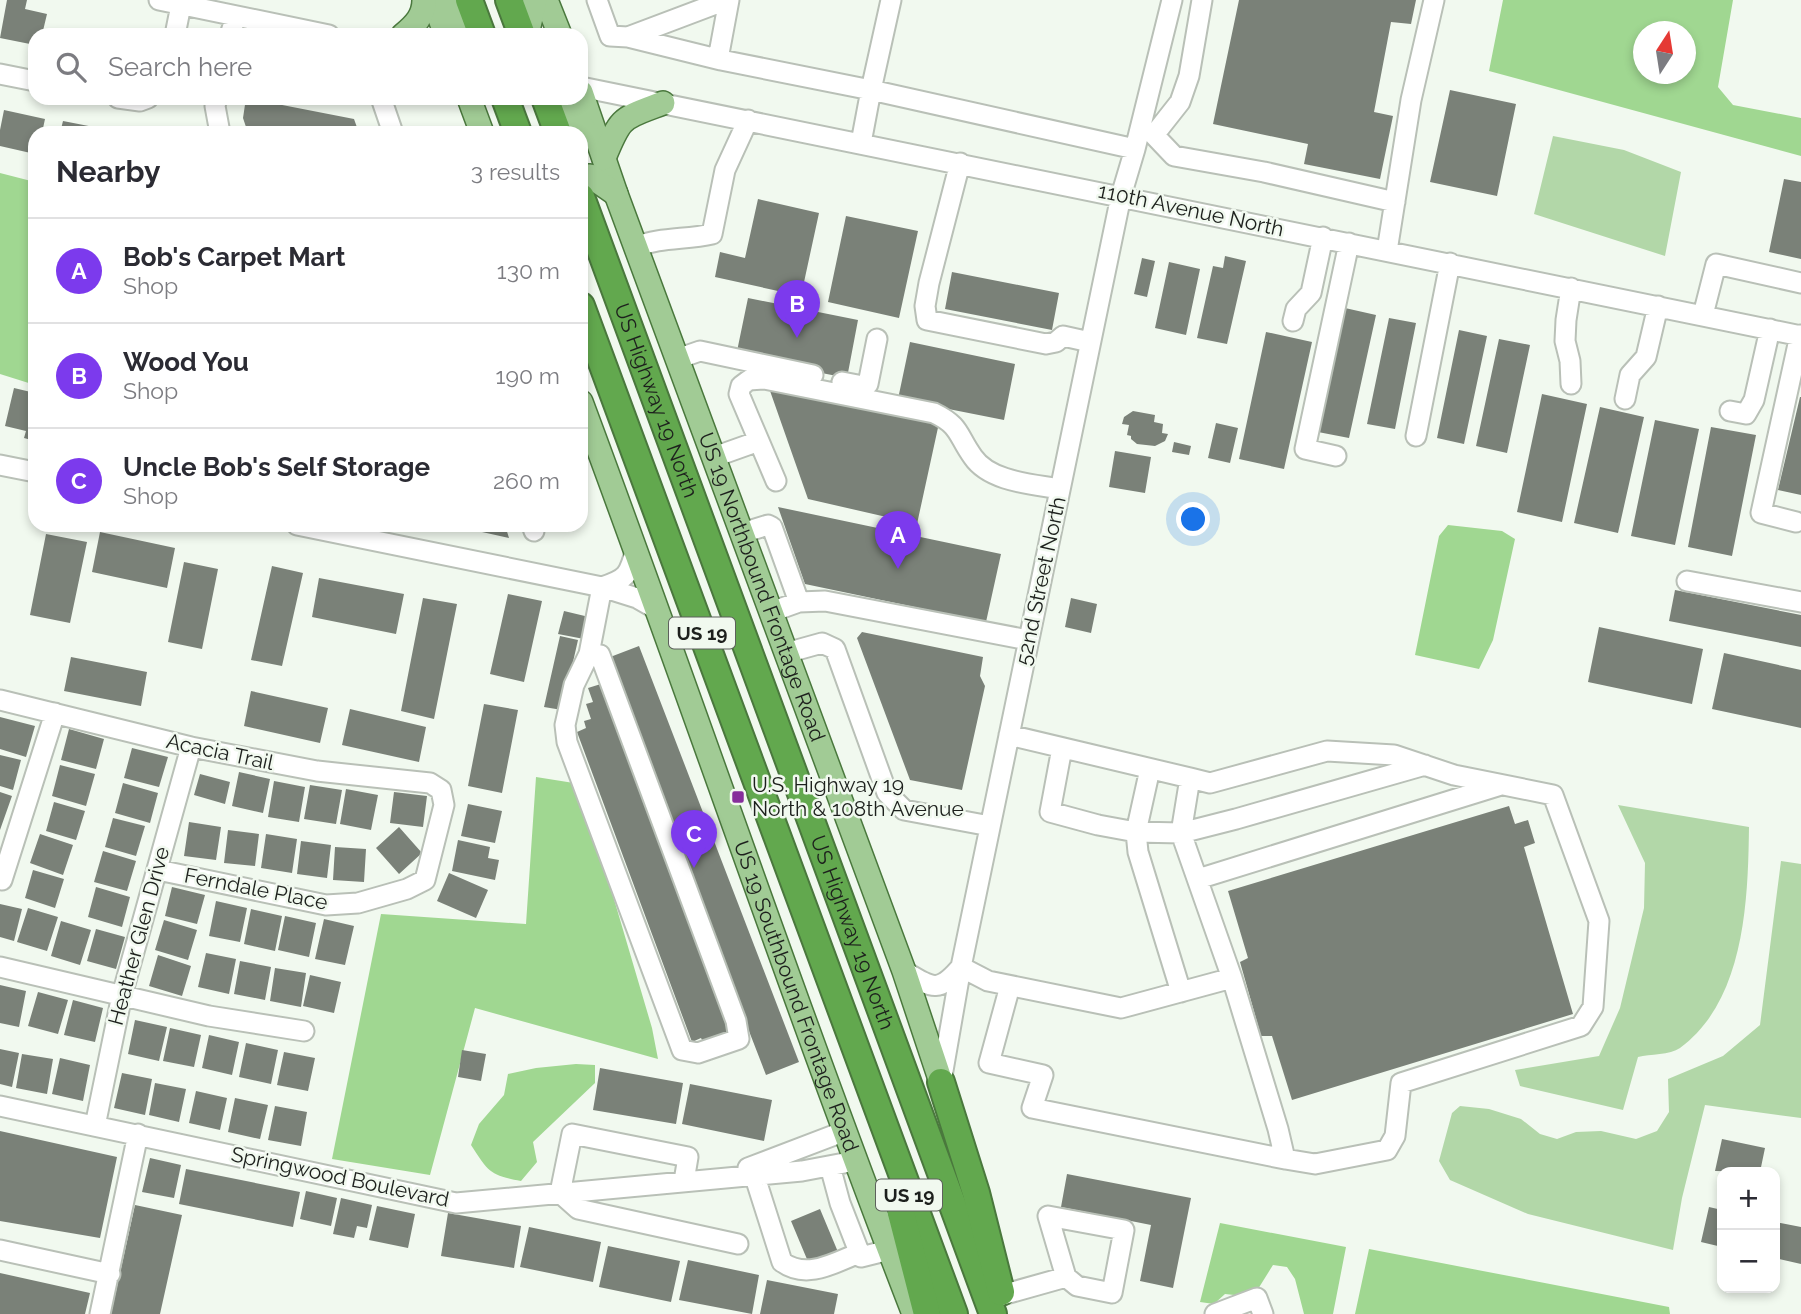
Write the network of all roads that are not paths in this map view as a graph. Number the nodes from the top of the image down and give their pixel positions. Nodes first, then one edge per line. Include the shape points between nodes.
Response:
1 (160, 0) edge
2 (424, 0) edge
3 (433, 0) edge
4 (444, 0) edge
5 (469, 0) edge
6 (509, 0) edge
7 (535, 0) edge
8 (546, 0) edge
9 (597, 0) edge
10 (728, 0) edge
11 (891, 0) edge
12 (1171, 0) edge
13 (1202, 0) edge
14 (1434, 0) edge
15 (181, 5) junction
16 (233, 26) edge
17 (176, 28) edge
18 (254, 28) edge
19 (411, 28) edge
20 (443, 28) edge
21 (468, 28) edge
22 (479, 28) edge
23 (519, 28) edge
24 (529, 28) edge
25 (557, 28) edge
26 (628, 37) junction
27 (718, 59) junction
28 (0, 74) edge
29 (28, 80) edge
30 (871, 90) junction
31 (588, 91) edge
32 (663, 103) junction
33 (215, 105) edge
34 (383, 105) edge
35 (472, 105) edge
36 (508, 105) edge
37 (509, 105) edge
38 (548, 105) edge
39 (561, 105) edge
40 (586, 105) edge
41 (748, 120) junction
42 (219, 126) edge
43 (391, 126) edge
44 (479, 126) edge
45 (503, 126) edge
46 (515, 126) edge
47 (555, 126) edge
48 (581, 126) edge
49 (588, 136) edge
50 (861, 143) junction
51 (1135, 149) junction
52 (604, 158) junction
53 (960, 163) junction
54 (588, 176) edge
55 (616, 194) junction
56 (1121, 196) junction
57 (1395, 202) junction
58 (588, 216) edge
59 (1323, 237) junction
60 (1349, 243) junction
61 (636, 247) junction
62 (1387, 251) junction
63 (1450, 263) junction
64 (1801, 283) edge
65 (1571, 288) junction
66 (1658, 306) junction
67 (1703, 316) junction
68 (1293, 321) dead end
69 (588, 325) edge
70 (1770, 329) junction
71 (1801, 336) edge
72 (877, 340) dead end
73 (1090, 342) junction
74 (677, 359) junction
75 (1571, 384) dead end
76 (1625, 399) dead end
77 (1730, 411) dead end
78 (588, 421) edge
79 (1416, 436) dead end
80 (759, 441) junction
81 (1336, 456) dead end
82 (714, 457) junction
83 (0, 465) edge
84 (28, 471) edge
85 (776, 481) dead end
86 (1060, 489) junction
87 (1796, 522) dead end
88 (331, 532) edge
89 (742, 533) junction
90 (636, 550) junction
91 (1687, 581) dead end
92 (602, 587) junction
93 (799, 602) junction
94 (1801, 602) edge
95 (658, 610) junction
96 (771, 612) junction
97 (1028, 640) junction
98 (589, 653) junction
99 (786, 653) junction
100 (0, 700) edge
101 (55, 713) junction
102 (1009, 735) junction
103 (191, 747) junction
104 (1062, 748) junction
105 (1424, 765) junction
106 (1150, 769) junction
107 (1190, 778) junction
108 (1503, 785) junction
109 (441, 790) joint
110 (990, 826) junction
111 (1136, 832) junction
112 (1181, 833) junction
113 (158, 870) junction
114 (1198, 879) junction
115 (2, 880) edge
116 (0, 967) edge
117 (961, 967) junction
118 (904, 971) junction
119 (1232, 978) junction
120 (1010, 986) junction
121 (1181, 992) junction
122 (122, 995) junction
123 (304, 1031) dead end
124 (865, 1075) junction
125 (942, 1082) junction
126 (0, 1106) edge
127 (95, 1126) junction
128 (845, 1131) junction
129 (138, 1134) junction
130 (1285, 1159) junction
131 (855, 1161) junction
132 (830, 1166) junction
133 (754, 1174) junction
134 (726, 1176) junction
135 (684, 1181) junction
136 (560, 1193) junction
137 (738, 1244) dead end
138 (0, 1250) edge
139 (889, 1250) junction
140 (859, 1253) junction
141 (110, 1274) junction
142 (1066, 1277) junction
143 (1000, 1308) edge
144 (100, 1314) edge
145 (914, 1314) edge
146 (927, 1314) edge
147 (954, 1314) edge
148 (1214, 1314) edge
149 (1263, 1314) edge

1 - 15 street
2 - 19 main road
3 - 20 main road
4 - 21 main road
5 - 22 highway
6 - 23 highway
7 - 24 main road
8 - 25 main road
9 - 26 street via 610,36
10 - 26 street
10 - 27 street
11 - 30 street
12 - 51 street, 52nd Street North
13 - 57 street via 1180,102 1154,135 1174,156
14 - 57 street via 1411,100
15 - 16 street
15 - 17 street
16 - 18 street
26 - 27 street
27 - 30 street
28 - 29 street
30 - 50 street
30 - 51 street
31 - 32 street, 110th Avenue North
32 - 41 street, 110th Avenue North
32 - 52 main road via 627,116 616,127
33 - 42 street
34 - 43 street
35 - 44 main road
36 - 46 highway, bridge
37 - 45 main road
38 - 47 highway
39 - 48 main road
40 - 52 main road, US 19 Northbound Frontage Road
41 - 50 street, 110th Avenue North
41 - 61 street via 725,170 712,234 650,241
49 - 52 main road
50 - 53 street, 110th Avenue North
51 - 56 street, 52nd Street North
52 - 55 main road, US 19 Northbound Frontage Road
53 - 56 street, 110th Avenue North
53 - 73 street via 929,283 927,320 1046,344 1063,336
54 - 55 main road
55 - 61 main road, US 19 Northbound Frontage Road
56 - 59 street, 110th Avenue North
56 - 73 street, 52nd Street North
57 - 62 street
58 - 143 highway, US Highway 19 North / US 19
59 - 60 street, 110th Avenue North
59 - 68 street via 1311,293
60 - 62 street, 110th Avenue North
60 - 81 street via 1305,449
61 - 74 main road, US 19 Northbound Frontage Road
62 - 63 street, 110th Avenue North
63 - 65 street, 110th Avenue North
63 - 79 street
64 - 67 street via 1716,264
65 - 66 street, 110th Avenue North
65 - 75 street via 1565,331
66 - 67 street, 110th Avenue North
66 - 76 street via 1646,356 1630,375
67 - 70 street, 110th Avenue North
69 - 124 highway, US Highway 19 North / US 19
70 - 71 street, 110th Avenue North
70 - 77 street via 1754,400 1746,414
71 - 87 street via 1761,513
72 - 74 street via 868,384 863,386 701,351
73 - 86 street, 52nd Street North
74 - 82 main road, US 19 Northbound Frontage Road
78 - 90 main road, US 19 Southbound Frontage Road
80 - 82 street
80 - 85 street
80 - 86 street via 739,394 749,380 764,379 934,412 951,421 974,459 988,471
82 - 89 main road, US 19 Northbound Frontage Road
83 - 84 street
86 - 97 street, 52nd Street North
88 - 92 street
89 - 93 street via 772,527
89 - 96 main road, US 19 Northbound Frontage Road
90 - 92 street via 631,569 622,580
90 - 95 main road, US 19 Southbound Frontage Road
91 - 94 street
92 - 95 street
92 - 98 street
93 - 96 street
93 - 97 street via 825,601
95 - 128 main road, US 19 Southbound Frontage Road
96 - 99 main road, US 19 Northbound Frontage Road
97 - 102 street, 52nd Street North
98 - 98 street via 574,685 565,725 567,742 682,1050 698,1053 739,1039 736,1021 600,655
99 - 110 street via 822,643 835,649 887,793 904,810
99 - 118 main road, US 19 Northbound Frontage Road
100 - 101 street, Acacia Trail
101 - 103 street, Acacia Trail
101 - 115 street
102 - 104 street
102 - 110 street, 52nd Street North
103 - 109 street, Acacia Trail via 317,771 430,783
103 - 113 street, Heather Glen Drive
104 - 106 street
104 - 111 street via 1050,812
105 - 107 street via 1394,755 1327,751 1210,783
105 - 108 street
105 - 112 street
106 - 107 street
106 - 111 street
107 - 112 street
108 - 114 street
108 - 130 street via 1553,795 1598,921 1593,1007 1581,1026 1401,1083 1395,1136 1387,1150 1315,1164
109 - 113 street, Ferndale Place via 444,805 425,880 407,890 358,903 326,905
110 - 117 street, 52nd Street North
111 - 112 street
111 - 121 street
112 - 114 street
113 - 122 street, Heather Glen Drive
114 - 119 street
116 - 122 street
117 - 118 street via 938,986
117 - 120 street
117 - 125 street, 52nd Street North
118 - 125 main road, US 19 Northbound Frontage Road
119 - 121 street
119 - 130 street
120 - 121 street via 1121,1008
120 - 130 street via 989,1063 1043,1075 1032,1108
122 - 123 street via 209,1016
122 - 127 street, Heather Glen Drive
124 - 146 highway
124 - 147 highway, US Highway 19 North / US 19
125 - 143 highway via 976,1193
126 - 127 street, Springwood Boulevard
127 - 129 street, Springwood Boulevard
128 - 131 main road, US 19 Southbound Frontage Road
128 - 134 street, Springwood Boulevard
129 - 136 street, Springwood Boulevard via 456,1203
129 - 141 street
131 - 132 street, Springwood Boulevard
131 - 139 main road, US 19 Southbound Frontage Road
132 - 133 street, Springwood Boulevard
132 - 140 street
133 - 134 street, Springwood Boulevard
133 - 140 street via 782,1262 792,1269 811,1271
134 - 135 street, Springwood Boulevard
135 - 136 street, Springwood Boulevard
135 - 136 street via 688,1157 572,1134
136 - 137 street via 578,1209
138 - 141 street
139 - 140 street via 861,1257
139 - 145 main road, US 19 Southbound Frontage Road
141 - 144 street
142 - 142 street via 1077,1286 1112,1293 1124,1230 1048,1216
142 - 143 street
148 - 149 street via 1256,1298

